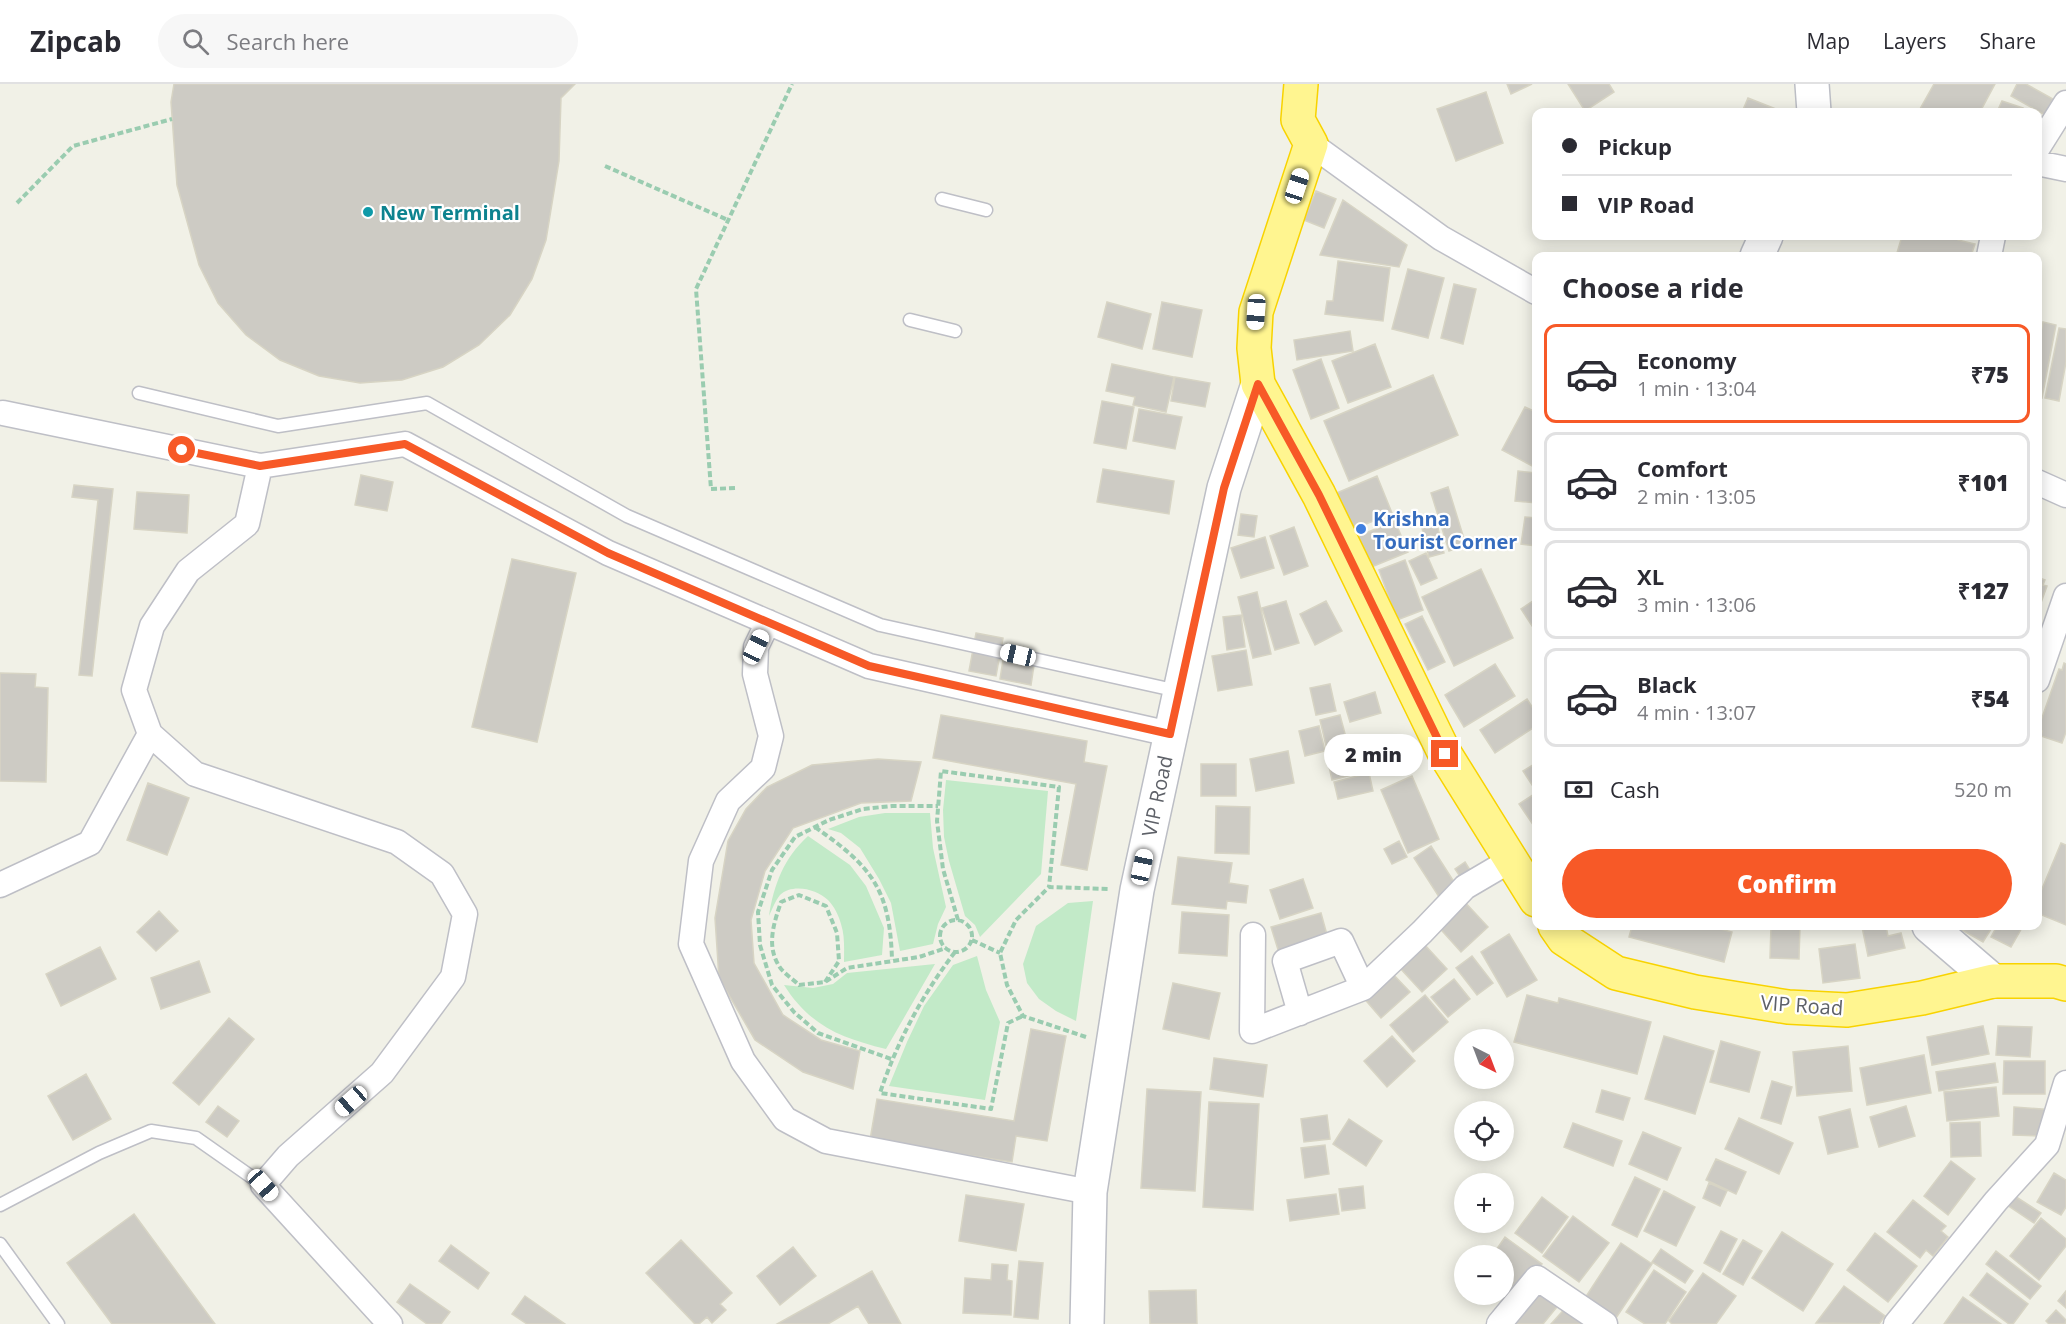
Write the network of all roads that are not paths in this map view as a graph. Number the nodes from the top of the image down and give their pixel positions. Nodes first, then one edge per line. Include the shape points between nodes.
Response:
1 (1301, 84) edge
2 (1812, 84) edge
3 (2066, 104) edge
4 (1814, 108) edge
5 (2042, 141) edge
6 (1311, 144) junction
7 (2042, 164) edge
8 (2066, 169) edge
9 (942, 199) dead end
10 (986, 210) dead end
11 (1532, 290) edge
12 (910, 320) dead end
13 (955, 331) dead end
14 (1258, 384) junction
15 (139, 393) dead end
16 (3, 413) dead end
17 (260, 466) junction
18 (2042, 484) edge
19 (2066, 495) edge
20 (2066, 596) edge
21 (768, 622) junction
22 (2042, 660) edge
23 (1179, 691) junction
24 (150, 734) junction
25 (1170, 734) junction
26 (1510, 860) junction
27 (0, 885) edge
28 (1532, 894) edge
29 (1558, 930) edge
30 (1934, 930) edge
31 (1253, 935) dead end
32 (1993, 981) junction
33 (2066, 984) edge
34 (1363, 988) junction
35 (1300, 1012) junction
36 (2066, 1083) edge
37 (263, 1185) junction
38 (1090, 1192) junction
39 (0, 1204) edge
40 (0, 1244) edge
41 (57, 1324) edge
42 (390, 1324) edge
43 (1087, 1324) edge
44 (1499, 1324) edge
45 (1605, 1324) edge
46 (1896, 1324) edge

1 - 6 highway via 1298,120
2 - 4 main road
3 - 5 street
6 - 11 street via 1441,238
6 - 14 highway, VIP Road via 1256,312
7 - 8 street
9 - 10 lane
12 - 13 lane
14 - 23 main road, VIP Road via 1224,488
14 - 26 highway, VIP Road via 1319,495 1445,754
15 - 23 lane via 278,426 427,403 627,516 880,624
16 - 17 street
17 - 21 street via 405,444 608,553
17 - 24 street via 247,524 188,571 152,626 134,690
18 - 19 street
20 - 22 street
21 - 25 street via 869,666
21 - 38 street via 756,647 755,674 771,736 763,768 728,801 701,861 691,944 743,1061 785,1119 826,1141
23 - 25 main road, VIP Road
24 - 27 street via 90,843
24 - 37 street via 195,774 398,842 442,874 465,914 453,977 382,1073 288,1156
25 - 38 main road, VIP Road via 1137,890
26 - 28 highway, VIP Road
26 - 34 street via 1465,888
29 - 32 highway, VIP Road via 1564,939 1616,973 1695,993 1788,1007 1847,1010
30 - 32 main road
31 - 35 street via 1252,1031
32 - 33 highway, VIP Road
34 - 35 street
34 - 35 street via 1341,941 1285,961
36 - 46 street via 2047,1145
37 - 39 lane via 196,1138 151,1131
37 - 42 street
38 - 43 main road, VIP Road
40 - 41 lane
44 - 45 street via 1537,1278

